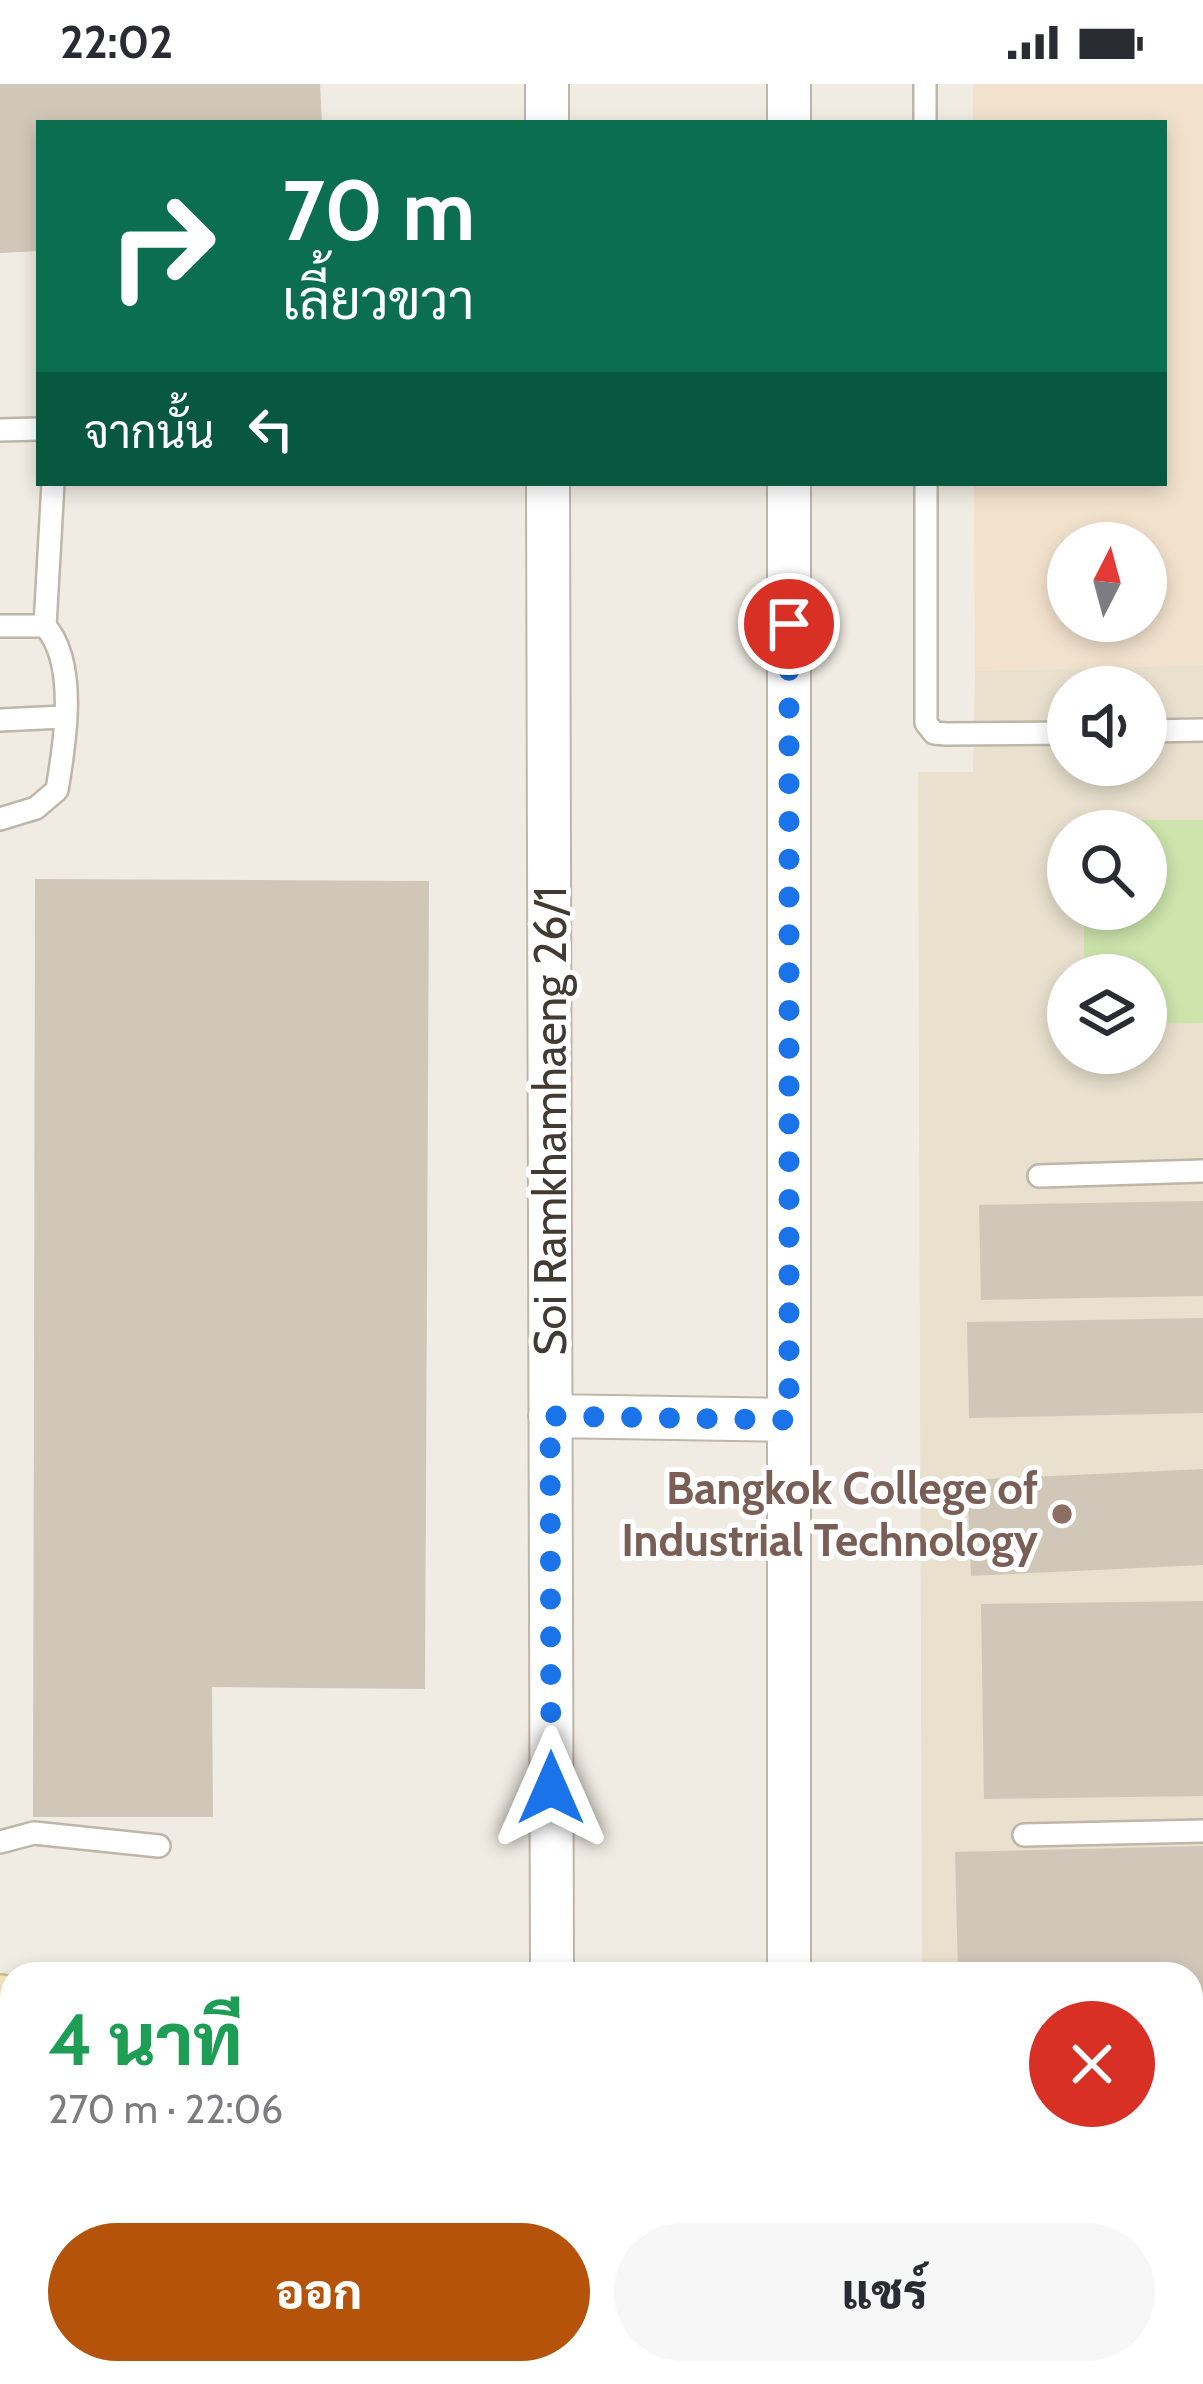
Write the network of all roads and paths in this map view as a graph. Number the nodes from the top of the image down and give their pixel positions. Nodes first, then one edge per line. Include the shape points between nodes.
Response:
1 (548, 84) edge
2 (789, 84) edge
3 (925, 84) edge
4 (548, 120) edge
5 (789, 120) edge
6 (925, 120) edge
7 (36, 429) edge
8 (0, 430) edge
9 (53, 486) edge
10 (548, 486) edge
11 (789, 486) edge
12 (926, 486) edge
13 (0, 626) edge
14 (45, 626) junction
15 (63, 716) junction
16 (0, 720) edge
17 (1203, 730) edge
18 (1167, 731) edge
19 (1047, 733) edge
20 (0, 819) edge
21 (1203, 1171) edge
22 (1039, 1176) dead end
23 (550, 1416) junction
24 (789, 1420) junction
25 (1203, 1831) edge
26 (1024, 1834) dead end
27 (0, 1842) edge
28 (159, 1846) dead end
29 (552, 1962) edge
30 (789, 1962) edge

1 - 4 street
2 - 5 street
3 - 6 lane
7 - 8 lane
9 - 14 lane
10 - 23 street, Soi Ramkhamhaeng 26/1
11 - 24 street
12 - 19 lane via 926,723 934,733
13 - 14 lane
14 - 15 lane via 65,665
15 - 16 lane
15 - 20 lane via 57,790 36,808
17 - 18 lane
21 - 22 lane
23 - 24 street
23 - 29 street, Soi Ramkhamhaeng 26/1
24 - 30 street
25 - 26 lane
27 - 28 lane via 34,1833

